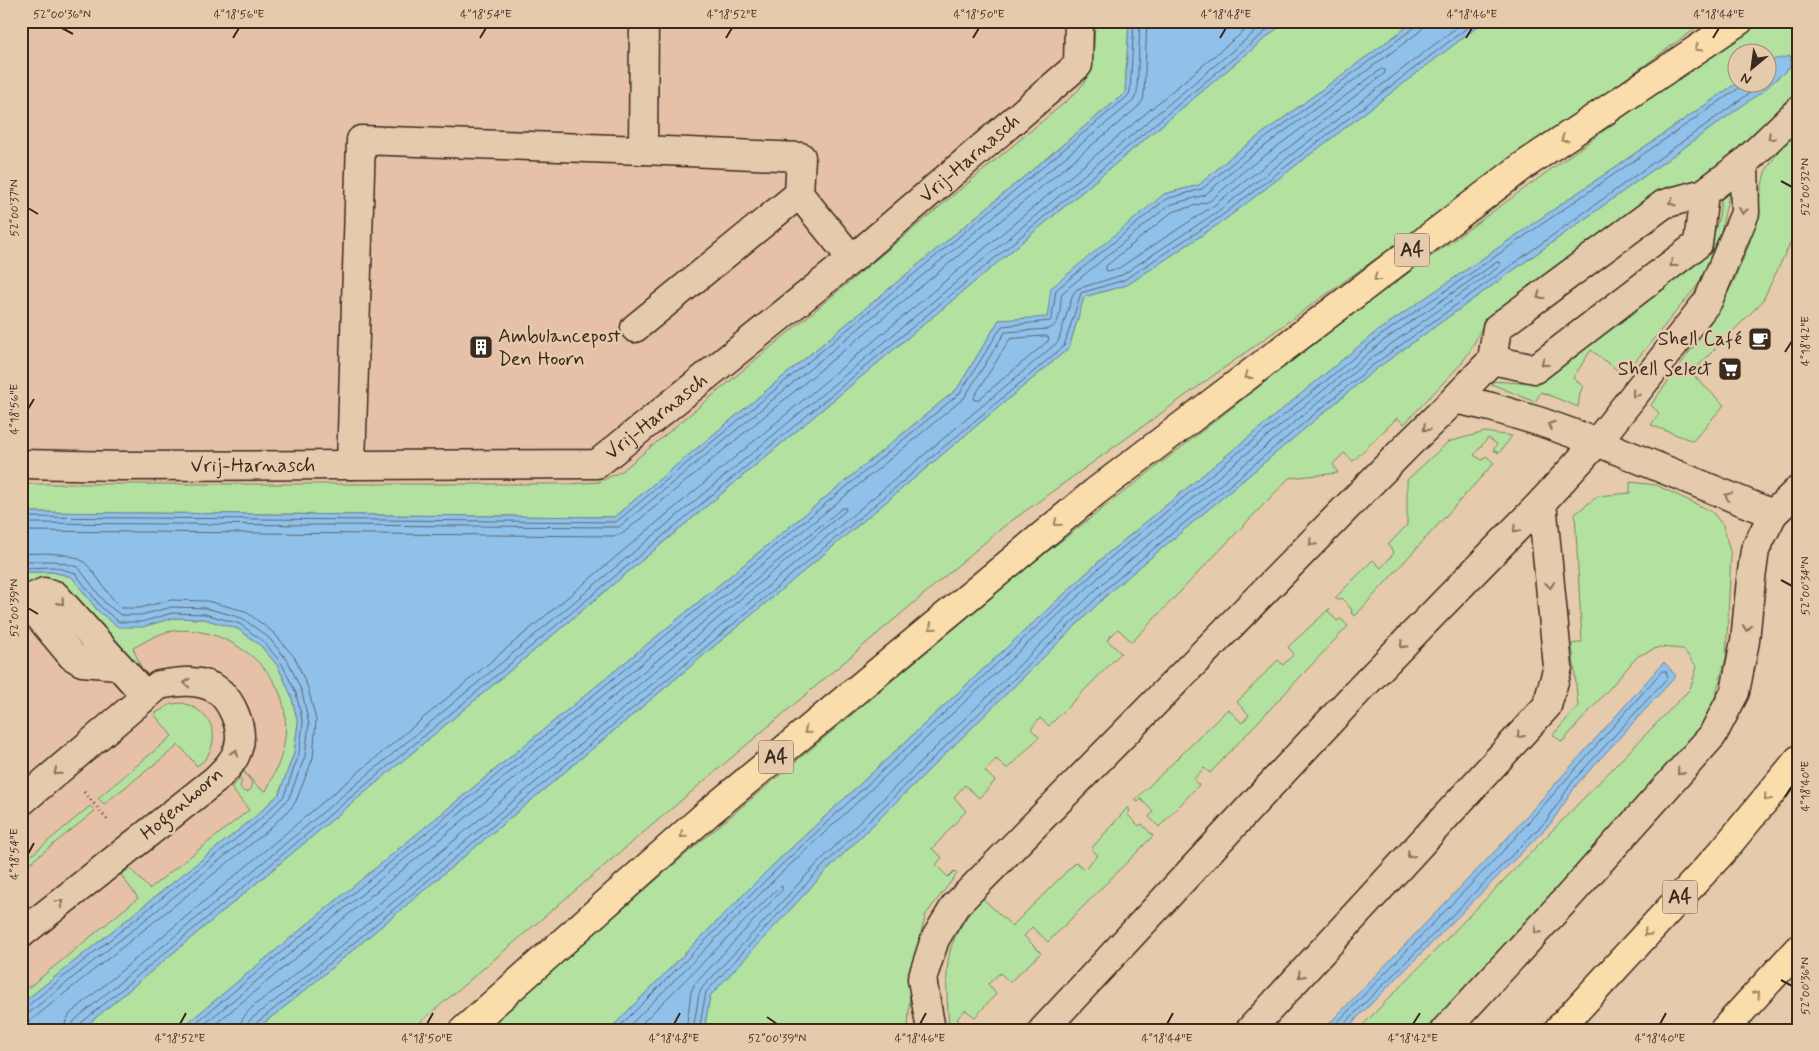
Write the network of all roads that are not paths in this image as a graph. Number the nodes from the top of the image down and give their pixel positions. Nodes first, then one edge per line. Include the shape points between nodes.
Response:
1 (644, 21) edge
2 (1080, 21) edge
3 (1739, 21) edge
4 (1798, 111) edge
5 (643, 150) junction
6 (1744, 163) junction
7 (1704, 193) junction
8 (799, 194) junction
9 (852, 259) junction
10 (635, 328) dead end
11 (1492, 360) junction
12 (1455, 400) junction
13 (1597, 442) junction
14 (21, 464) edge
15 (351, 465) junction
16 (1798, 490) edge
17 (1542, 502) junction
18 (1773, 514) junction
19 (24, 605) edge
20 (146, 696) junction
21 (1798, 760) edge
22 (21, 802) edge
23 (21, 934) edge
24 (1798, 949) edge
25 (464, 1030) edge
26 (931, 1030) edge
27 (1043, 1030) edge
28 (1250, 1030) edge
29 (1445, 1030) edge
30 (1558, 1030) edge
31 (1724, 1030) edge

1 - 5 street
2 - 9 street, Vrij-Harnasch via 1078,65
3 -> 25 highway, A4 via 1523,166 1095,492 708,813
4 -> 6 street
5 - 8 street via 801,156
5 - 15 street via 361,140
6 - 7 street
6 -> 13 street via 1745,213 1708,301
7 -> 11 street via 1664,204 1497,328
7 -> 11 street via 1698,244 1535,369
8 - 9 street
8 - 10 street
9 - 15 street, Vrij-Harnasch via 597,464
11 - 12 street
13 -> 12 street via 1491,407
12 -> 26 street via 956,906 935,939 922,979
13 - 17 street
18 -> 13 street
14 - 15 street, Vrij-Harnasch
16 - 18 street
17 -> 27 street via 1353,697
17 -> 28 street via 1558,667 1547,706
18 -> 29 street via 1755,550 1746,641 1735,692 1712,736
19 - 20 street via 72,656 82,662 118,665
20 -> 22 street, Hogenhoorn
23 -> 20 street, Hogenhoorn via 215,780 238,749 240,729 229,702 212,687 186,681 158,685
21 -> 30 highway, A4 via 1722,852
31 -> 24 highway

